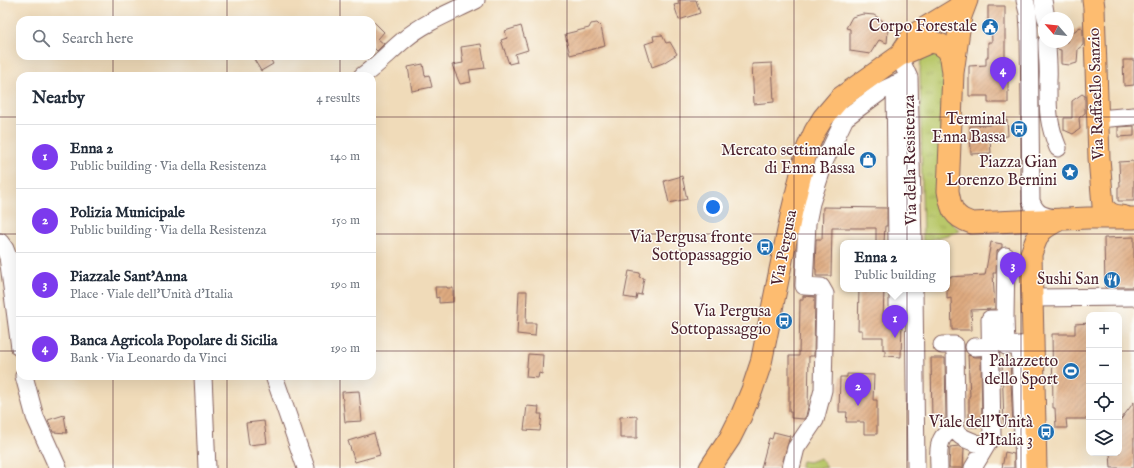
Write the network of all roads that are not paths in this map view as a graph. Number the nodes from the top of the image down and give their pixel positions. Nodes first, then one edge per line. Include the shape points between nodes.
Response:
1 (476, 0) edge
2 (965, 0) edge
3 (1025, 0) edge
4 (1043, 0) edge
5 (1093, 0) edge
6 (1045, 12) edge
7 (1047, 48) edge
8 (899, 56) junction
9 (368, 72) edge
10 (953, 73) junction
11 (902, 81) junction
12 (1134, 116) edge
13 (1098, 119) junction
14 (1058, 148) dead end
15 (1101, 189) junction
16 (1088, 218) junction
17 (1132, 218) edge
18 (1062, 219) junction
19 (990, 224) junction
20 (897, 240) edge
21 (913, 240) edge
22 (0, 242) edge
23 (1031, 254) junction
24 (1006, 256) dead end
25 (898, 292) edge
26 (914, 292) edge
27 (1134, 297) edge
28 (1032, 298) junction
29 (914, 308) junction
30 (16, 318) edge
31 (1005, 318) junction
32 (1027, 344) junction
33 (942, 345) dead end
34 (25, 380) edge
35 (203, 380) edge
36 (275, 380) edge
37 (954, 428) junction
38 (985, 446) junction
39 (58, 468) edge
40 (207, 468) edge
41 (306, 468) edge
42 (710, 468) edge
43 (791, 468) edge
44 (916, 468) edge
45 (939, 468) edge
46 (973, 468) edge
47 (1024, 468) edge
48 (1036, 468) edge

1 - 9 street via 424,25
2 - 8 main road via 956,9 913,35
2 - 10 main road
3 - 18 street via 1029,29 1031,201 1036,211 1042,215
4 - 6 street
5 - 13 main road, Via Raffaello Sanzio
7 - 14 street via 1047,106 1051,130
8 - 10 main road via 931,42 940,44 948,50
8 - 11 street, Via della Resistenza
8 - 42 main road, Via Pergusa via 840,98 814,132 807,149 792,211 761,363 741,416
10 - 19 main road via 948,191 950,204 962,220 972,224
11 - 20 street
11 - 21 street, Via della Resistenza
11 - 43 street, Via della Resistenza via 884,90 845,118 825,160 811,203 804,286 821,287 825,294 823,390 815,420 796,448
12 - 13 street
13 - 15 main road, Via Raffaello Sanzio
15 - 16 main road via 1096,208
15 - 17 main road via 1103,206 1107,212
16 - 17 main road
16 - 18 main road
18 - 19 main road
18 - 23 main road via 1040,231
19 - 23 main road via 1022,237
22 - 30 street via 8,257
23 - 28 main road
24 - 31 street
25 - 29 street via 898,309
26 - 29 street
27 - 28 street
28 - 32 main road
29 - 44 street
31 - 32 street via 1006,346
31 - 38 street via 990,319 982,346 992,436
32 - 47 street
32 - 48 main road
33 - 37 street via 955,345
34 - 39 street via 35,417
35 - 40 street
36 - 41 street
37 - 38 street via 962,437
37 - 45 street via 940,443
38 - 46 street

